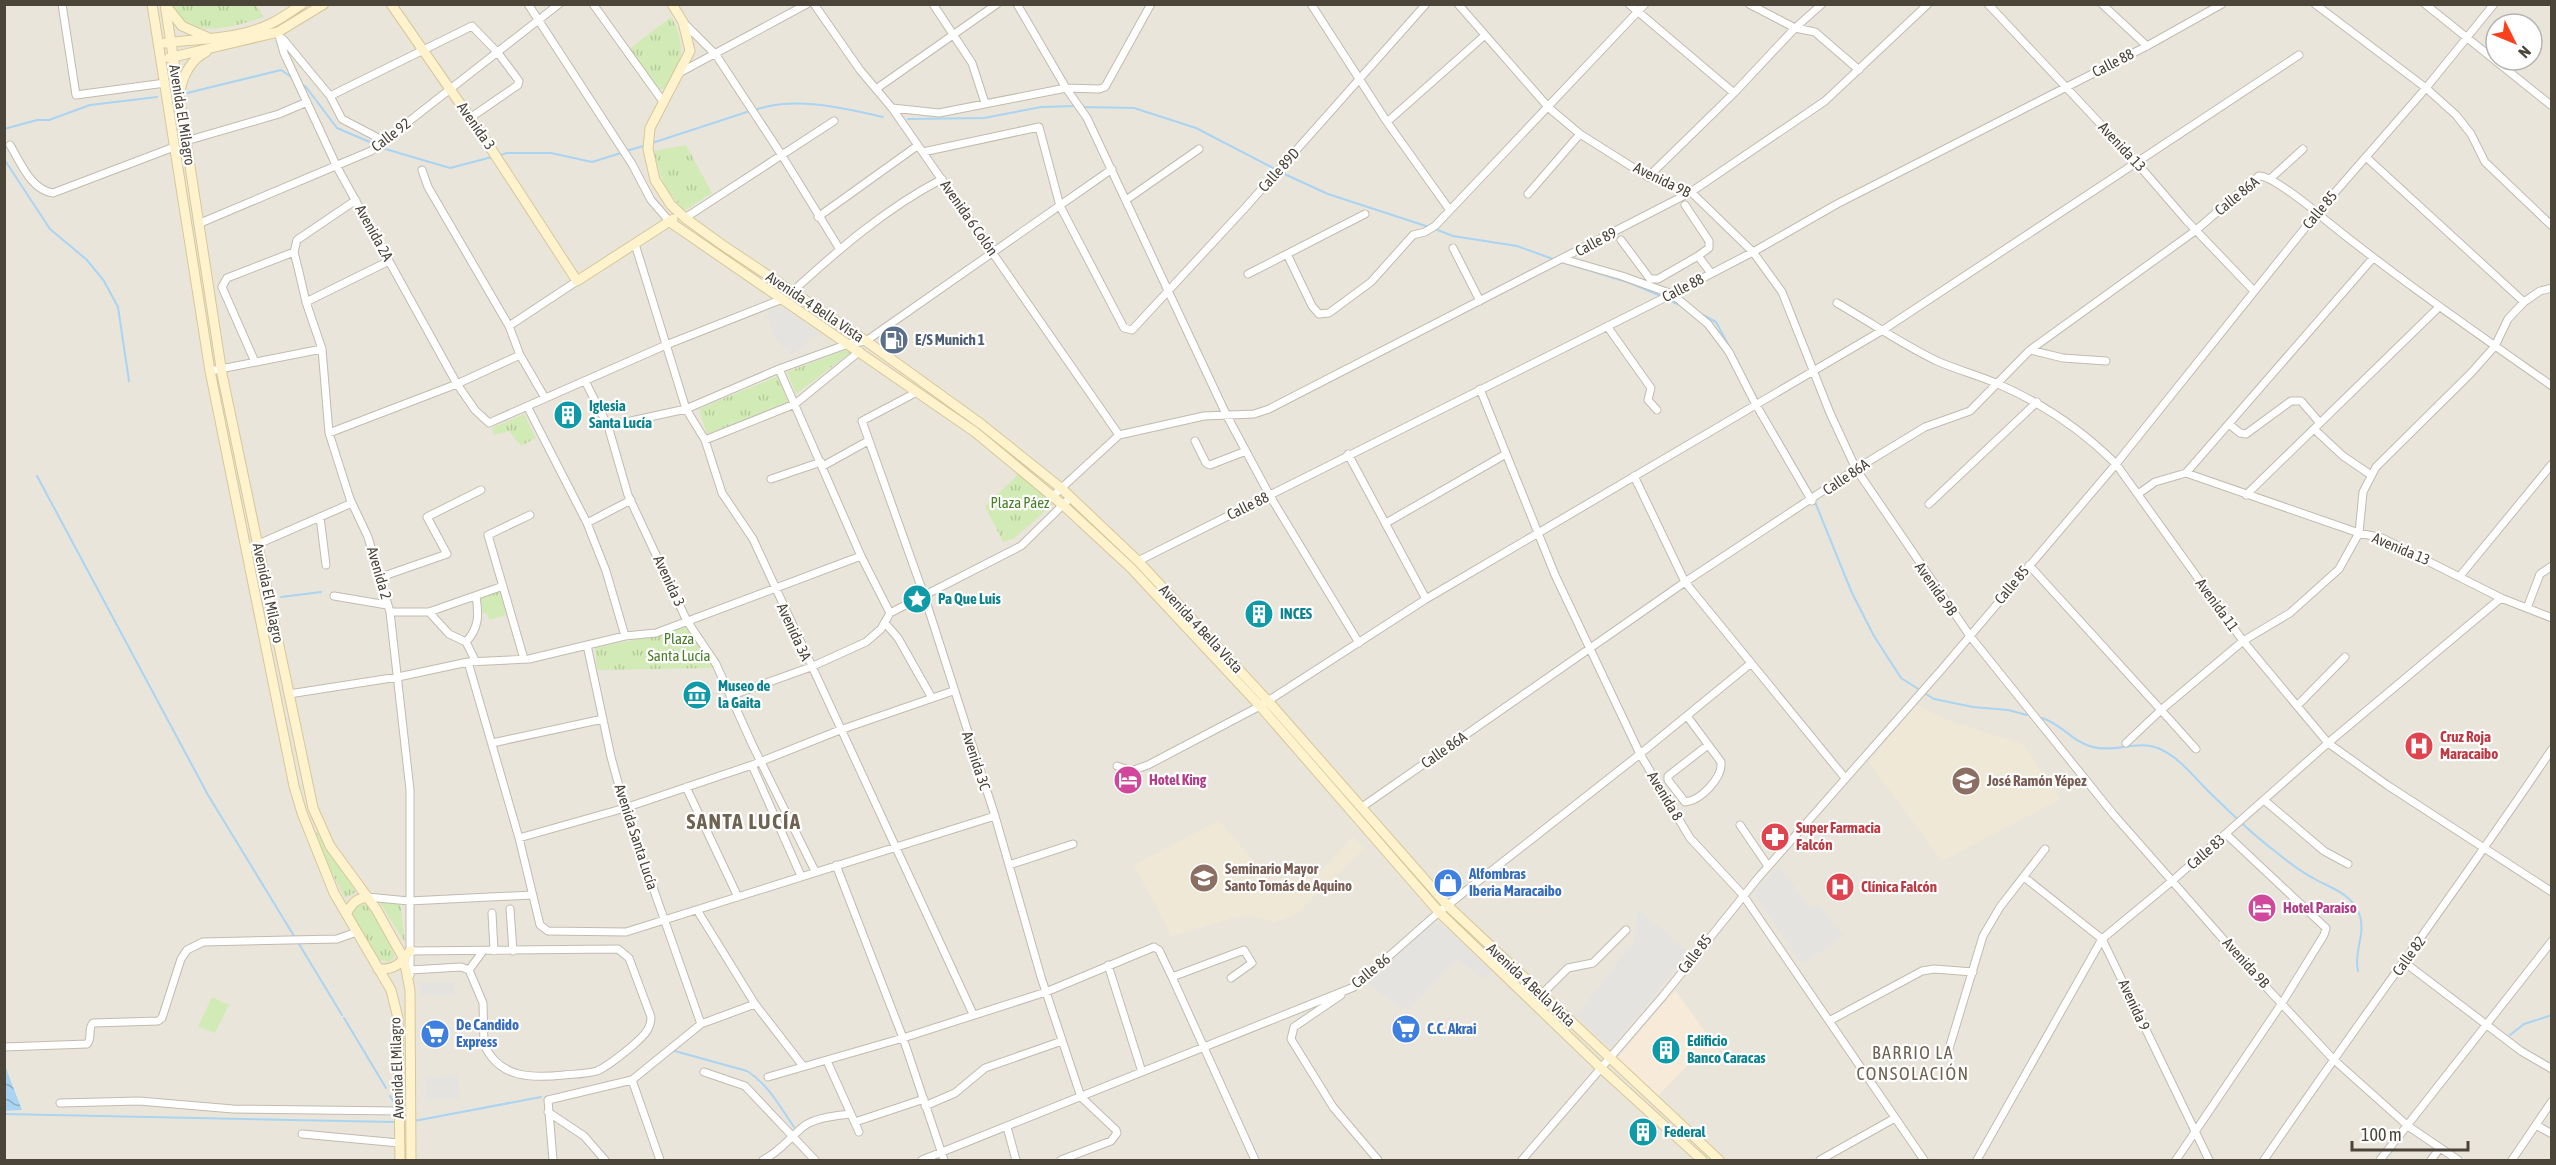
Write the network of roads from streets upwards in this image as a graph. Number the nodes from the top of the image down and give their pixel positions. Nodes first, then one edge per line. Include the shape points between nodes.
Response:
1 (62, 4) edge
2 (152, 4) edge
3 (165, 4) edge
4 (302, 4) edge
5 (324, 4) edge
6 (391, 4) edge
7 (528, 4) edge
8 (559, 4) edge
9 (593, 4) edge
10 (672, 4) edge
11 (807, 4) edge
12 (814, 4) edge
13 (933, 4) edge
14 (997, 4) edge
15 (1017, 4) edge
16 (1311, 4) edge
17 (1426, 4) edge
18 (1458, 4) edge
19 (1629, 4) edge
20 (1645, 4) edge
21 (1749, 4) edge
22 (1822, 4) edge
23 (1928, 4) edge
24 (1988, 4) edge
25 (2102, 4) edge
26 (2222, 4) edge
27 (2315, 4) edge
28 (2425, 4) edge
29 (2494, 4) edge
30 (1149, 7) edge
31 (1638, 12) junction
32 (539, 20) junction
33 (683, 22) junction
34 (1796, 28) junction
35 (278, 32) junction
36 (954, 35) junction
37 (1484, 36) junction
38 (2467, 36) junction
39 (170, 43) junction
40 (213, 43) junction
41 (159, 44) junction
42 (2147, 46) junction
43 (422, 51) junction
44 (498, 53) junction
45 (716, 55) junction
46 (2299, 55) dead end
47 (173, 57) junction
48 (161, 59) junction
49 (1859, 70) junction
50 (679, 73) junction
51 (1359, 79) junction
52 (165, 83) junction
53 (2066, 87) junction
54 (1066, 88) junction
55 (2426, 88) junction
56 (876, 89) junction
57 (451, 90) junction
58 (1734, 93) junction
59 (330, 96) junction
60 (179, 97) junction
61 (307, 102) junction
62 (664, 103) junction
63 (985, 103) junction
64 (2552, 106) edge
65 (892, 108) junction
66 (1549, 108) junction
67 (470, 118) junction
68 (834, 121) dead end
69 (1387, 122) junction
70 (1580, 134) junction
71 (186, 141) junction
72 (384, 141) junction
73 (10, 145) dead end
74 (917, 146) junction
75 (174, 147) junction
76 (2303, 148) dead end
77 (1199, 149) dead end
78 (923, 152) junction
79 (781, 154) junction
80 (2366, 157) junction
81 (2136, 162) junction
82 (337, 167) junction
83 (1112, 169) junction
84 (422, 170) dead end
85 (1648, 177) junction
86 (942, 179) junction
87 (2270, 179) junction
88 (1690, 192) junction
89 (1528, 194) dead end
90 (356, 200) junction
91 (1126, 200) junction
92 (1685, 205) dead end
93 (1060, 206) junction
94 (1449, 209) junction
95 (2317, 213) junction
96 (1365, 214) dead end
97 (682, 216) junction
98 (818, 217) junction
99 (670, 222) junction
100 (198, 224) junction
101 (2552, 226) edge
102 (2195, 231) junction
103 (1621, 240) dead end
104 (635, 244) junction
105 (839, 248) junction
106 (1453, 248) dead end
107 (294, 252) junction
108 (1753, 252) junction
109 (993, 254) junction
110 (1287, 254) junction
111 (1698, 256) junction
112 (2373, 258) junction
113 (1563, 259) junction
114 (389, 261) junction
115 (1711, 273) junction
116 (1248, 274) dead end
117 (578, 281) junction
118 (2552, 288) edge
119 (2254, 291) junction
120 (792, 292) junction
121 (1169, 292) junction
122 (1672, 294) junction
123 (780, 300) junction
124 (1480, 301) junction
125 (306, 302) junction
126 (2523, 302) junction
127 (1837, 303) dead end
128 (2439, 307) junction
129 (509, 326) junction
130 (1607, 326) junction
131 (1883, 330) junction
132 (866, 341) junction
133 (848, 344) junction
134 (666, 345) junction
135 (2495, 346) junction
136 (322, 349) junction
137 (2030, 350) junction
138 (859, 352) junction
139 (520, 355) junction
140 (2106, 361) dead end
141 (255, 362) junction
142 (221, 369) junction
143 (779, 369) junction
144 (210, 371) junction
145 (1813, 371) junction
146 (585, 381) junction
147 (1997, 383) junction
148 (456, 384) junction
149 (2552, 386) edge
150 (1480, 388) junction
151 (917, 392) junction
152 (545, 398) junction
153 (2037, 402) junction
154 (795, 404) junction
155 (1755, 404) junction
156 (527, 406) junction
157 (686, 409) junction
158 (1656, 410) dead end
159 (1226, 414) junction
160 (2320, 423) junction
161 (2229, 424) junction
162 (608, 426) junction
163 (2314, 429) junction
164 (329, 433) junction
165 (1119, 435) junction
166 (705, 440) junction
167 (868, 441) junction
168 (1196, 441) dead end
169 (1246, 451) junction
170 (1348, 454) junction
171 (1506, 454) junction
172 (822, 464) junction
173 (2116, 464) junction
174 (2552, 464) edge
175 (1856, 469) junction
176 (2186, 473) junction
177 (2371, 475) junction
178 (1634, 476) junction
179 (771, 479) dead end
180 (1061, 488) junction
181 (481, 490) dead end
182 (2138, 494) junction
183 (2246, 495) junction
184 (1053, 496) junction
185 (1270, 496) junction
186 (1071, 498) junction
187 (631, 500) junction
188 (1812, 501) junction
189 (352, 503) junction
190 (1929, 504) dead end
191 (1063, 505) junction
192 (530, 515) dead end
193 (320, 517) junction
194 (587, 523) junction
195 (1386, 523) junction
196 (1538, 532) junction
197 (2359, 533) junction
198 (258, 544) junction
199 (247, 549) junction
200 (861, 556) junction
201 (1138, 561) junction
202 (326, 565) dead end
203 (2029, 565) junction
204 (2552, 566) edge
205 (2460, 576) junction
206 (381, 577) junction
207 (1685, 582) junction
208 (503, 586) junction
209 (775, 589) junction
210 (924, 595) junction
211 (334, 596) dead end
212 (476, 596) junction
213 (1426, 598) junction
214 (2500, 598) junction
215 (389, 608) junction
216 (2527, 608) junction
217 (429, 612) junction
218 (890, 613) junction
219 (2552, 618) edge
220 (687, 621) junction
221 (885, 623) junction
222 (625, 636) junction
223 (1970, 636) junction
224 (2243, 641) junction
225 (466, 642) junction
226 (1359, 643) junction
227 (587, 645) junction
228 (1589, 648) junction
229 (2345, 657) dead end
230 (524, 659) junction
231 (472, 662) junction
232 (1750, 663) junction
233 (811, 667) junction
234 (398, 677) junction
235 (953, 691) junction
236 (289, 694) junction
237 (730, 696) junction
238 (932, 698) junction
239 (1264, 704) junction
240 (2297, 706) junction
241 (2161, 710) junction
242 (1687, 716) junction
243 (603, 719) junction
244 (840, 730) junction
245 (2126, 742) dead end
246 (492, 743) junction
247 (2328, 743) junction
248 (1708, 745) junction
249 (2196, 749) dead end
250 (2552, 749) edge
251 (1640, 754) junction
252 (761, 762) junction
253 (752, 765) junction
254 (1117, 766) dead end
255 (1845, 778) junction
256 (686, 787) junction
257 (2264, 800) junction
258 (783, 806) junction
259 (1362, 807) junction
260 (626, 808) junction
261 (772, 811) junction
262 (994, 816) junction
263 (1740, 825) dead end
264 (2226, 834) junction
265 (519, 838) junction
266 (1073, 844) dead end
267 (897, 847) junction
268 (2045, 849) dead end
269 (2485, 849) junction
270 (2348, 864) dead end
271 (836, 865) junction
272 (1009, 865) junction
273 (1768, 866) junction
274 (815, 872) junction
275 (801, 876) junction
276 (2024, 877) junction
277 (2171, 882) junction
278 (2552, 892) edge
279 (532, 895) junction
280 (1743, 895) junction
281 (367, 897) junction
282 (738, 897) junction
283 (409, 901) junction
284 (1448, 906) junction
285 (510, 909) dead end
286 (697, 910) junction
287 (492, 912) dead end
288 (1439, 912) junction
289 (346, 914) junction
290 (663, 921) junction
291 (1626, 930) dead end
292 (357, 932) junction
293 (2102, 939) junction
294 (2552, 941) edge
295 (483, 951) junction
296 (494, 951) junction
297 (513, 951) junction
298 (407, 955) junction
299 (2404, 962) junction
300 (1108, 965) junction
301 (378, 969) junction
302 (410, 970) junction
303 (469, 970) junction
304 (1973, 972) junction
305 (1172, 977) junction
306 (1231, 978) dead end
307 (1354, 987) junction
308 (410, 988) junction
309 (1046, 992) junction
310 (1541, 995) junction
311 (2282, 1003) junction
312 (755, 1004) junction
313 (973, 1014) junction
314 (1830, 1021) junction
315 (701, 1024) junction
316 (2486, 1024) junction
317 (903, 1038) junction
318 (1062, 1041) junction
319 (4, 1047) edge
320 (1203, 1047) junction
321 (1948, 1052) dead end
322 (2333, 1059) junction
323 (1610, 1060) junction
324 (826, 1061) junction
325 (803, 1066) junction
326 (1602, 1069) junction
327 (2552, 1069) edge
328 (704, 1072) dead end
329 (1142, 1072) junction
330 (768, 1077) dead end
331 (632, 1080) junction
332 (1081, 1097) junction
333 (2552, 1101) edge
334 (925, 1102) junction
335 (60, 1103) dead end
336 (399, 1111) junction
337 (548, 1112) junction
338 (851, 1114) junction
339 (1895, 1118) junction
340 (855, 1122) junction
341 (2536, 1125) junction
342 (2408, 1126) junction
343 (1007, 1127) junction
344 (859, 1132) dead end
345 (302, 1134) dead end
346 (2552, 1134) edge
347 (2195, 1135) junction
348 (794, 1137) junction
349 (399, 1143) junction
350 (2440, 1148) junction
351 (942, 1152) junction
352 (400, 1161) edge
353 (411, 1161) edge
354 (553, 1161) edge
355 (605, 1161) edge
356 (660, 1161) edge
357 (763, 1161) edge
358 (815, 1161) edge
359 (922, 1161) edge
360 (944, 1161) edge
361 (1016, 1161) edge
362 (1061, 1161) edge
363 (1256, 1161) edge
364 (1378, 1161) edge
365 (1522, 1161) edge
366 (1702, 1161) edge
367 (1719, 1161) edge
368 (1820, 1161) edge
369 (1924, 1161) edge
370 (1977, 1161) edge
371 (2176, 1161) edge
372 (2209, 1161) edge
373 (2264, 1161) edge
374 (2380, 1161) edge
375 (2431, 1161) edge
376 (2458, 1161) edge
377 (2512, 1161) edge

1 - 52 street via 76,95
2 - 41 street, Avenida El Milagro
3 - 39 street, Avenida El Milagro
3 - 40 street via 182,26
4 - 40 street via 271,24
5 - 35 street
6 - 43 street, Avenida 3
7 - 32 street
8 - 32 street, Calle 92
9 - 62 street
10 - 33 street
11 - 45 street
12 - 56 street, Avenida 6 Colón
13 - 36 street
14 - 36 street
15 - 54 street
16 - 51 street
17 - 51 street, Calle 89D
18 - 37 street, Avenida 9B
19 - 31 street
20 - 31 street
21 - 34 street
22 - 34 street
23 - 49 street, Calle 89
24 - 53 street, Avenida 13
25 - 42 street
26 - 42 street, Calle 88
27 - 55 street
28 - 38 street
29 - 38 street, Calle 85
30 - 54 street via 1105,87
31 - 58 street
31 - 66 street
32 - 44 street, Calle 92
32 - 99 street via 632,164 646,193
33 - 45 street
33 - 50 street via 690,51
34 - 49 street via 1815,32
34 - 58 street
35 - 40 street
35 - 59 street
35 - 61 street, Avenida 2A
36 - 56 street
36 - 63 street via 972,63
37 - 66 street, Avenida 9B
37 - 69 street
38 - 55 street, Calle 85
38 - 64 street
39 - 40 street
39 - 41 street
39 - 47 street, Avenida El Milagro
40 - 47 street
40 - 60 street via 189,68
41 - 48 street, Avenida El Milagro
42 - 53 street, Calle 88
43 - 44 street via 472,26
43 - 57 street, Avenida 3
43 - 59 street
44 - 57 street, Calle 92
44 - 67 street via 518,78 518,85
45 - 50 street
45 - 79 street
46 - 81 street
47 - 48 street
47 - 60 street, Avenida El Milagro
48 - 52 street, Avenida El Milagro
49 - 88 street, Calle 89 via 1825,101
50 - 62 street
51 - 69 street
51 - 121 street, Calle 89D
52 - 75 street, Avenida El Milagro
53 - 81 street, Avenida 13
53 - 108 street, Calle 88 via 1836,204
54 - 63 street
54 - 83 street via 1087,118
55 - 80 street, Calle 85
55 - 101 street via 2471,134 2486,162
56 - 65 street, Avenida 6 Colón
57 - 67 street, Avenida 3
57 - 72 street, Calle 92
58 - 85 street
59 - 72 street via 342,119
60 - 71 street, Avenida El Milagro
61 - 71 street
61 - 82 street, Avenida 2A
62 - 97 street, Avenida 4 Bella Vista via 650,128 648,149 655,180
63 - 65 street via 939,113
65 - 74 street, Avenida 6 Colón
66 - 70 street, Avenida 9B
66 - 94 street
67 - 117 street, Avenida 3
68 - 79 street
69 - 94 street
70 - 85 street, Avenida 9B
70 - 89 street
71 - 100 street, Avenida El Milagro
72 - 82 street, Calle 92
73 - 75 street via 34,184 43,192 53,193
74 - 78 street, Avenida 6 Colón
74 - 98 street
75 - 144 street, Avenida El Milagro
76 - 87 street
77 - 91 street
78 - 86 street, Avenida 6 Colón
78 - 93 street via 1039,128
79 - 97 street
79 - 98 street
80 - 95 street, Calle 85
80 - 126 street
81 - 102 street, Avenida 13
81 - 131 street
82 - 90 street, Avenida 2A
82 - 100 street, Calle 92
83 - 91 street
83 - 93 street
84 - 129 street via 428,187
85 - 88 street, Avenida 9B
86 - 105 street via 902,200
86 - 109 street, Avenida 6 Colón
87 - 95 street, Calle 86A
87 - 102 street, Calle 86A via 2259,176
88 - 108 street, Avenida 9B
88 - 113 street, Calle 89
90 - 107 street via 297,240
90 - 114 street, Avenida 2A
91 - 121 street
92 - 111 street via 1710,245
93 - 109 street
93 - 121 street, Calle 89D via 1124,328 1134,328
94 - 110 street via 1435,226 1413,235 1371,282 1324,314 1312,306
95 - 112 street, Calle 86A
95 - 119 street, Calle 85
96 - 110 street
97 - 99 street
97 - 120 street, Avenida 4 Bella Vista
98 - 105 street
99 - 104 street
99 - 123 street, Avenida 4 Bella Vista
100 - 142 street, Avenida El Milagro
102 - 119 street, Avenida 13
102 - 137 street, Calle 86A
103 - 111 street via 1653,279
104 - 117 street
104 - 134 street, Avenida 3A
105 - 120 street
106 - 124 street
107 - 125 street, Avenida 2
107 - 141 street via 227,278 222,287
108 - 115 street, Calle 88
108 - 145 street, Avenida 9B via 1782,292
109 - 132 street
109 - 165 street, Avenida 6 Colón
110 - 116 street
111 - 115 street
112 - 128 street, Calle 86A
112 - 161 street
113 - 122 street
113 - 124 street, Calle 89
114 - 125 street
114 - 148 street, Avenida 2A
115 - 122 street, Calle 88
117 - 129 street
118 - 126 street
119 - 173 street, Calle 85
120 - 132 street, Avenida 4 Bella Vista
121 - 159 street
122 - 130 street, Calle 88
122 - 155 street via 1720,338
123 - 133 street, Avenida 4 Bella Vista
123 - 134 street
124 - 159 street, Calle 89 via 1269,410
125 - 136 street, Avenida 2
126 - 135 street via 2508,319
127 - 131 street, Avenida 11
128 - 135 street, Calle 86A
128 - 160 street
129 - 139 street
130 - 150 street, Calle 88
130 - 158 street via 1652,388 1648,400
131 - 145 street
131 - 147 street, Avenida 11 via 1938,361
132 - 133 street
132 - 138 street
132 - 180 street, Avenida 4 Bella Vista
133 - 138 street, Avenida 4 Bella Vista
133 - 143 street
134 - 146 street
134 - 157 street, Avenida 3A
135 - 149 street, Calle 86A
135 - 177 street
136 - 141 street
136 - 164 street, Avenida 2
137 - 140 street via 2063,358
137 - 147 street, Calle 86A
138 - 151 street, Avenida 4 Bella Vista
138 - 154 street
139 - 148 street
139 - 152 street
141 - 142 street
142 - 144 street
142 - 198 street, Avenida El Milagro
143 - 154 street
143 - 157 street
144 - 199 street, Avenida El Milagro
145 - 155 street
145 - 175 street, Avenida 9B
146 - 152 street
146 - 162 street, Avenida 3
147 - 153 street, Avenida 11
147 - 175 street, Calle 86A via 1970,411 1925,427
148 - 156 street, Avenida 2A via 489,423
148 - 164 street
150 - 170 street, Calle 88
150 - 171 street, Avenida 8
151 - 167 street, Avenida 3C via 862,421
151 - 184 street, Avenida 4 Bella Vista via 975,432
152 - 156 street
153 - 173 street, Avenida 11
153 - 190 street
154 - 166 street
154 - 172 street
155 - 178 street
155 - 188 street
156 - 194 street
157 - 162 street
157 - 166 street, Avenida 3A
159 - 165 street, Calle 89
159 - 169 street
160 - 161 street via 2297,400 2246,434
160 - 163 street
161 - 176 street
162 - 187 street, Avenida 3
163 - 177 street
163 - 183 street
164 - 189 street, Avenida 2
165 - 180 street
166 - 209 street, Avenida 3A via 722,493 753,540
167 - 172 street
167 - 210 street, Avenida 3C
168 - 169 street via 1210,465
169 - 185 street
170 - 185 street, Calle 88
170 - 195 street
171 - 195 street
171 - 196 street, Avenida 8
172 - 179 street
172 - 200 street
173 - 182 street, Avenida 11
173 - 203 street, Calle 85
174 - 205 street
175 - 188 street, Calle 86A
175 - 223 street, Avenida 9B
176 - 182 street via 2155,482
176 - 183 street, Avenida 13
177 - 197 street via 2363,492
178 - 196 street
178 - 207 street
180 - 184 street
180 - 186 street, Avenida 4 Bella Vista
181 - 206 street via 427,517 447,554
182 - 224 street, Avenida 11
183 - 197 street, Avenida 13
184 - 191 street, Avenida 4 Bella Vista
185 - 201 street, Calle 88
185 - 226 street
186 - 191 street
186 - 201 street, Avenida 4 Bella Vista
187 - 194 street
187 - 220 street, Avenida 3
188 - 207 street, Calle 86A
189 - 193 street
189 - 206 street, Avenida 2
191 - 210 street via 1021,546
191 - 239 street, Avenida 4 Bella Vista via 1131,568
192 - 208 street via 488,535
193 - 198 street
193 - 202 street
194 - 222 street
195 - 213 street
196 - 213 street
196 - 228 street, Avenida 8
197 - 205 street, Avenida 13 via 2382,538
197 - 224 street via 2339,569 2316,592
198 - 199 street
198 - 236 street, Avenida El Milagro
199 - 289 street, Avenida El Milagro via 294,786 334,893
200 - 209 street
200 - 218 street
201 - 239 street, Avenida 4 Bella Vista
203 - 223 street, Calle 85
203 - 241 street
204 - 216 street via 2540,574
205 - 214 street, Avenida 13
206 - 215 street, Avenida 2
207 - 228 street, Calle 86A
207 - 232 street
208 - 212 street
208 - 230 street
209 - 220 street
209 - 233 street, Avenida 3A
210 - 218 street
210 - 235 street, Avenida 3C
211 - 215 street
212 - 217 street
212 - 225 street via 479,615 474,634
213 - 226 street
214 - 216 street, Avenida 13
214 - 247 street, Calle 83
215 - 217 street
215 - 234 street, Avenida 2
216 - 219 street, Avenida 13
217 - 225 street via 449,634
218 - 221 street
220 - 222 street via 656,633
220 - 237 street, Avenida 3 via 716,664
221 - 233 street via 866,642
221 - 238 street
222 - 227 street
223 - 255 street, Calle 85
223 - 277 street, Avenida 9B
224 - 240 street, Avenida 11
224 - 241 street
225 - 231 street
226 - 239 street
227 - 230 street
227 - 243 street, Avenida Santa Lucía
228 - 251 street, Avenida 8
228 - 259 street, Calle 86A
229 - 240 street
230 - 231 street
231 - 234 street
231 - 246 street
232 - 242 street, Calle 86
232 - 255 street
233 - 237 street
233 - 244 street, Avenida 3A
234 - 236 street
234 - 283 street, Avenida 2 via 410,790
235 - 238 street
235 - 262 street, Avenida 3C
236 - 281 street, Avenida El Milagro via 313,808 330,846
237 - 252 street, Avenida 3
238 - 244 street
239 - 254 street via 1148,765 1131,771
239 - 259 street, Avenida 4 Bella Vista
239 - 288 street, Avenida 4 Bella Vista
240 - 247 street, Avenida 11
241 - 245 street
241 - 249 street
242 - 248 street
242 - 251 street, Calle 86
243 - 246 street
243 - 260 street, Avenida Santa Lucía
244 - 252 street
244 - 267 street, Avenida 3A
246 - 265 street
247 - 257 street, Calle 83
247 - 269 street, Avenida 11
248 - 248 street via 1721,762 1719,775 1713,785 1685,802 1668,776
250 - 269 street, Calle 82
251 - 280 street, Avenida 8 via 1693,843
251 - 284 street, Calle 86
252 - 253 street
252 - 258 street, Avenida 3
253 - 256 street
253 - 261 street
255 - 273 street, Calle 85
256 - 260 street
256 - 282 street
257 - 264 street, Calle 83
257 - 270 street via 2324,851
258 - 261 street
258 - 274 street, Avenida 3
259 - 284 street, Avenida 4 Bella Vista
260 - 265 street
260 - 290 street, Avenida Santa Lucía
261 - 275 street
262 - 267 street
262 - 272 street, Avenida 3C
263 - 273 street
264 - 277 street, Calle 83
264 - 311 street via 2326,927
265 - 279 street
266 - 272 street
267 - 271 street
267 - 313 street, Avenida 3A
268 - 276 street
269 - 278 street, Avenida 11
269 - 299 street, Calle 82
271 - 274 street
271 - 317 street
272 - 309 street, Avenida 3C
273 - 280 street, Calle 85
274 - 275 street
275 - 282 street
276 - 293 street, Avenida 9
276 - 304 street via 1983,936
277 - 293 street, Calle 83
277 - 311 street, Avenida 9B
279 - 283 street
279 - 290 street via 540,925 553,932 615,933
280 - 314 street, Avenida 8
280 - 323 street, Calle 85
281 - 283 street
281 - 289 street via 359,898
281 - 298 street, Avenida El Milagro
282 - 286 street
283 - 298 street, Avenida 2
284 - 288 street, Calle 86
284 - 310 street, Avenida 4 Bella Vista
285 - 297 street
286 - 290 street
286 - 312 street
287 - 296 street
288 - 307 street, Calle 86
288 - 326 street, Avenida 4 Bella Vista
289 - 292 street, Avenida El Milagro
290 - 315 street, Avenida Santa Lucía
291 - 310 street via 1593,963 1568,968
292 - 301 street, Avenida El Milagro
292 - 319 street via 337,939 203,942 187,950 181,959 158,1021 93,1023 87,1044
293 - 347 street, Avenida 9
293 - 370 street, Calle 83
294 - 316 street
295 - 296 street
295 - 298 street
295 - 303 street
296 - 297 street
297 - 303 street via 623,951 651,1017 648,1029 615,1060 593,1072 522,1076 508,1071 484,1044 483,1003
298 - 301 street via 389,970
298 - 302 street, Avenida 2
298 - 308 street, Avenida El Milagro
299 - 316 street
299 - 322 street, Calle 82
300 - 305 street via 1154,947 1160,950
300 - 309 street
300 - 329 street
301 - 336 street, Avenida El Milagro via 391,990 398,1018
302 - 303 street
302 - 308 street, Avenida 2
304 - 314 street via 1922,970
304 - 321 street
305 - 306 street via 1244,950 1252,963
305 - 320 street
307 - 320 street, Calle 86
307 - 364 street via 1294,1028 1291,1039 1333,1107
308 - 353 street, Avenida El Milagro
309 - 313 street
309 - 318 street, Avenida 3C
310 - 323 street, Avenida 4 Bella Vista
311 - 322 street, Avenida 9B
311 - 347 street
312 - 315 street
312 - 325 street
313 - 317 street
314 - 339 street, Avenida 8
315 - 331 street
316 - 327 street
316 - 342 street
317 - 324 street
317 - 334 street
318 - 332 street, Avenida 3C
318 - 334 street via 985,1068 955,1093
320 - 329 street, Calle 86
320 - 363 street
322 - 342 street, Avenida 9B
322 - 373 street, Calle 82
323 - 326 street, Calle 85
323 - 367 street, Avenida 4 Bella Vista
324 - 325 street
324 - 338 street
325 - 330 street
326 - 365 street, Calle 85
326 - 366 street, Avenida 4 Bella Vista
328 - 348 street via 745,1086
329 - 332 street, Calle 86
331 - 337 street via 550,1098
331 - 356 street
332 - 343 street, Calle 86
332 - 362 street via 1117,1133 1111,1141
333 - 341 street
334 - 340 street
334 - 351 street
335 - 336 street via 139,1101 233,1109
336 - 349 street, Avenida El Milagro
337 - 354 street
337 - 355 street via 584,1136
338 - 340 street
338 - 348 street via 805,1125
339 - 368 street
339 - 369 street, Avenida 8
340 - 344 street
341 - 346 street
341 - 377 street
342 - 350 street, Avenida 9B
342 - 374 street
343 - 351 street, Calle 86
343 - 361 street
345 - 349 street
347 - 371 street
347 - 372 street, Avenida 9
348 - 357 street
348 - 358 street
349 - 352 street, Avenida El Milagro
350 - 375 street
350 - 376 street, Avenida 9B
351 - 359 street, Calle 86
351 - 360 street

